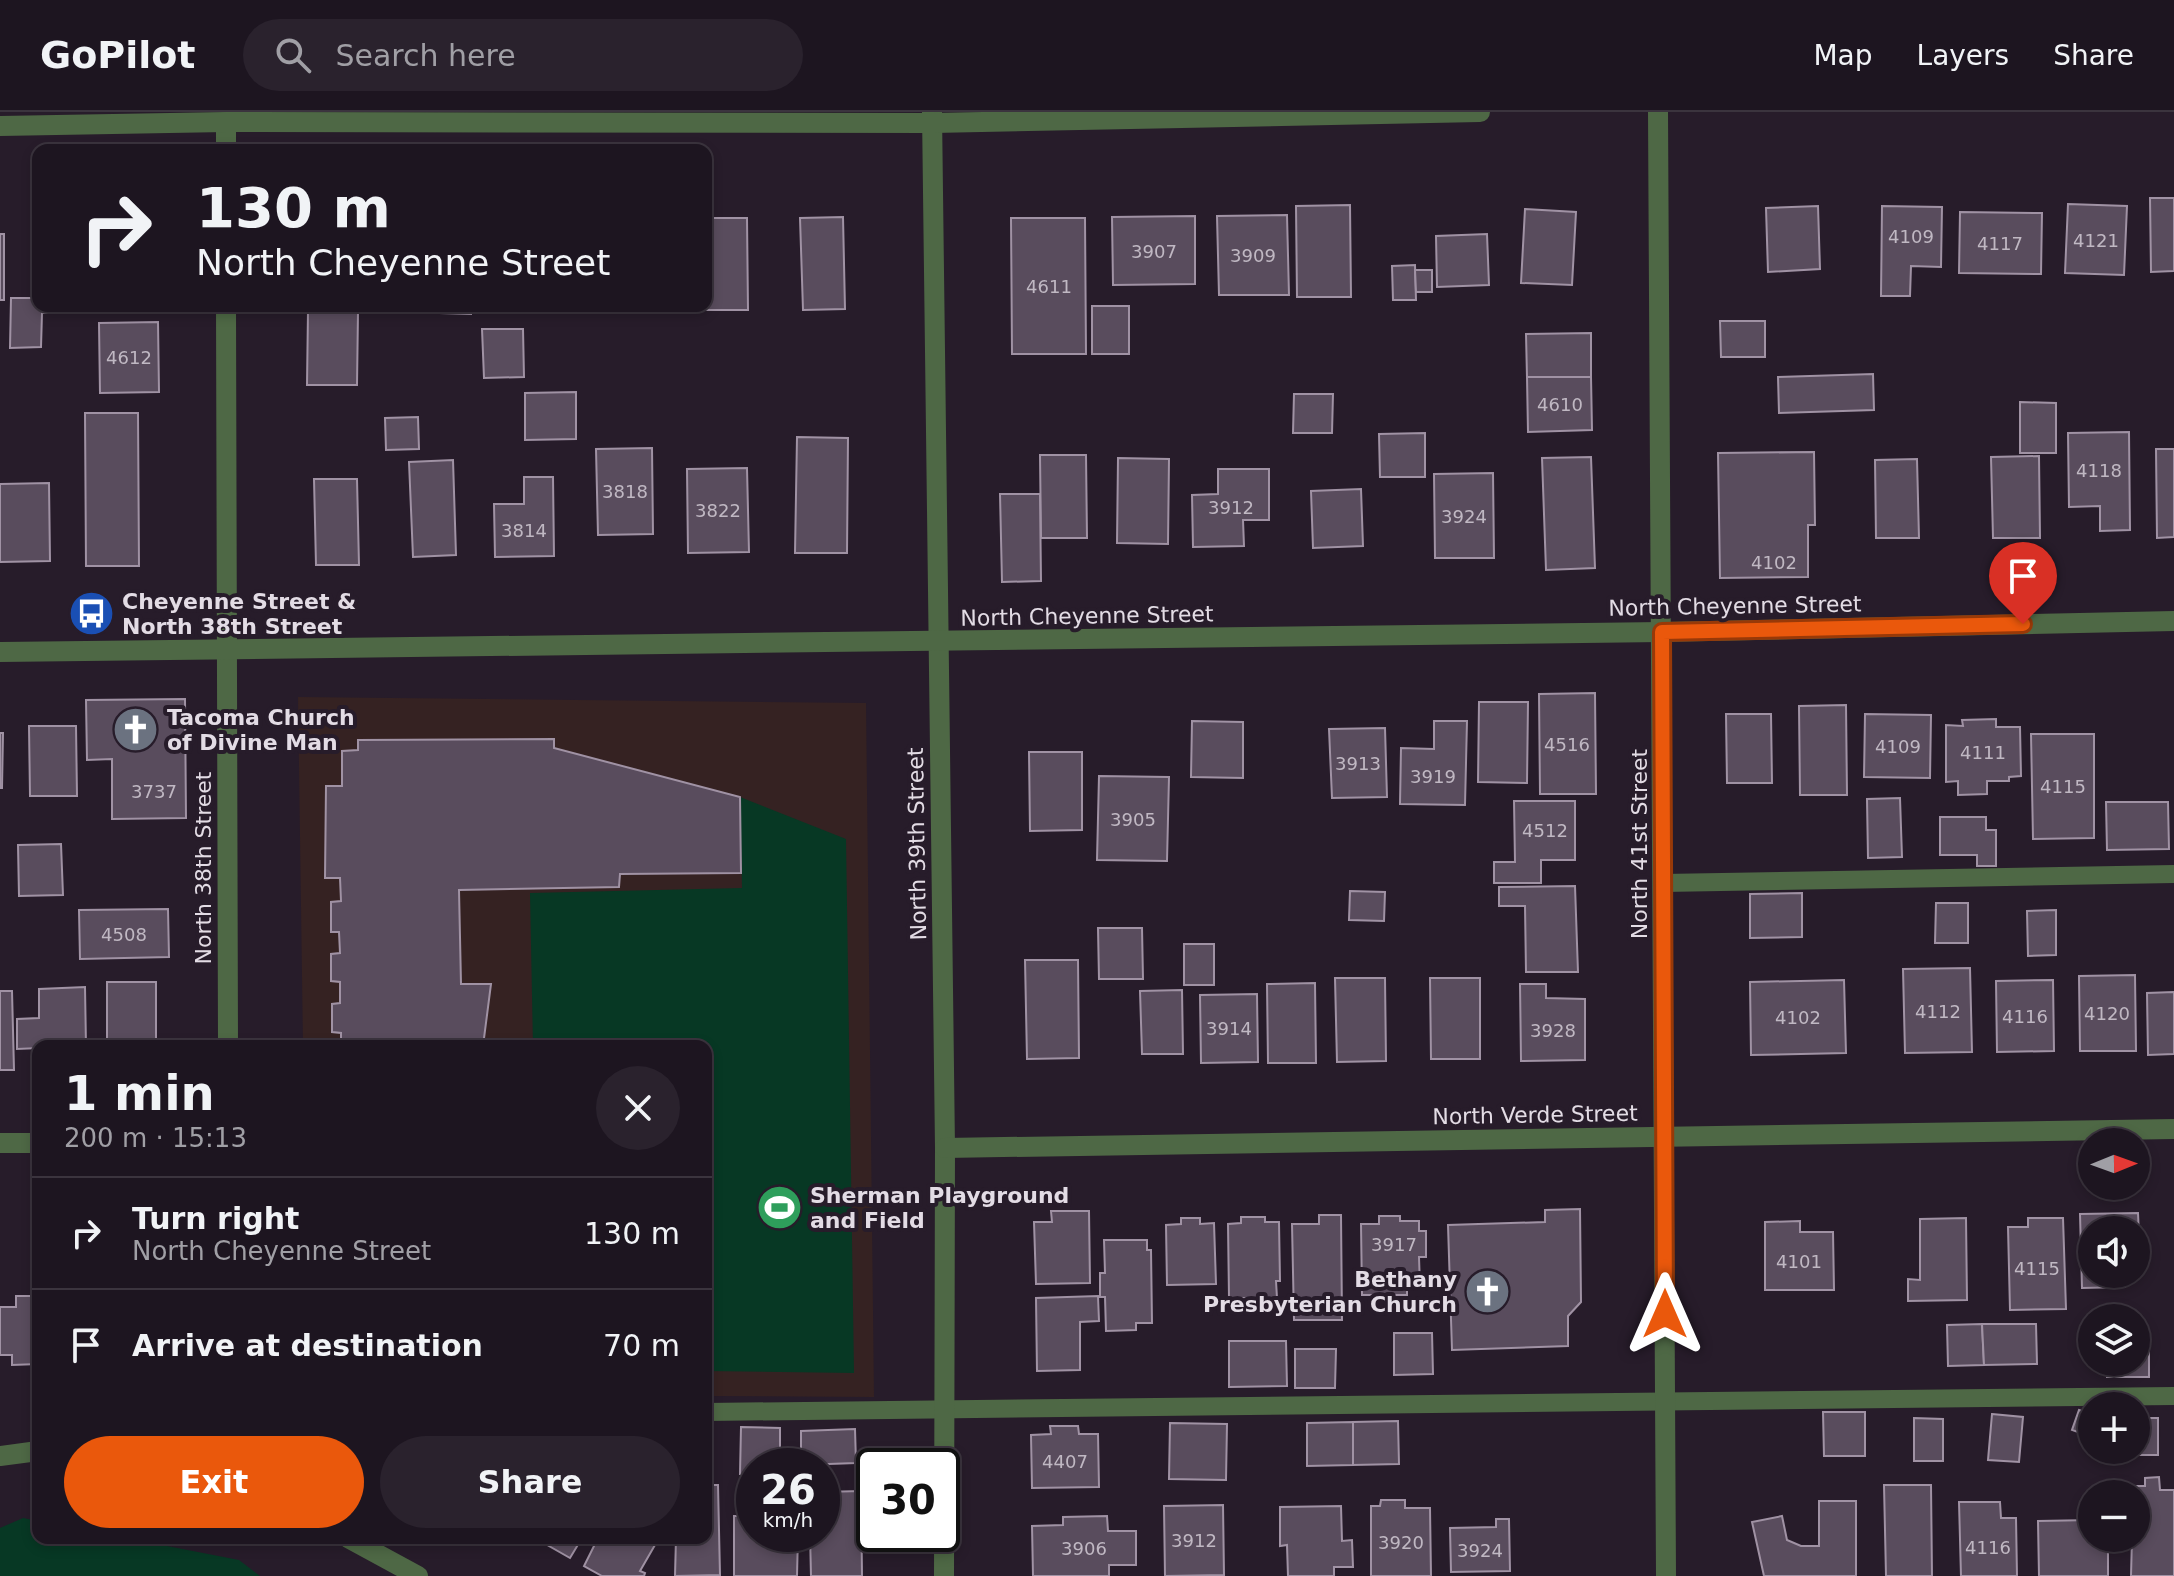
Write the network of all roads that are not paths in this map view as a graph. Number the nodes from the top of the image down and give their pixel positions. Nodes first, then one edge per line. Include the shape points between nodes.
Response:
1 (1480, 112) edge
2 (1658, 112) edge
3 (181, 118) edge
4 (932, 118) edge
5 (226, 122) junction
6 (0, 126) edge
7 (226, 144) edge
8 (226, 312) edge
9 (2174, 621) edge
10 (1662, 632) junction
11 (939, 642) junction
12 (226, 650) junction
13 (0, 652) edge
14 (2174, 874) edge
15 (1663, 883) junction
16 (228, 1040) edge
17 (2174, 1129) edge
18 (1665, 1137) junction
19 (0, 1143) edge
20 (32, 1143) edge
21 (945, 1148) junction
22 (2174, 1396) edge
23 (1665, 1402) junction
24 (944, 1410) junction
25 (712, 1412) edge
26 (32, 1452) edge
27 (0, 1456) edge
28 (359, 1544) edge
29 (418, 1576) edge
30 (944, 1576) edge
31 (1666, 1576) edge

1 - 4 street
2 - 10 street, North 41st Street
3 - 5 street
3 - 6 street
4 - 5 street
4 - 11 street, North 39th Street
5 - 7 street
8 - 12 street, North 38th Street
9 - 10 street, North Cheyenne Street
10 - 11 street, North Cheyenne Street
10 - 15 street, North 41st Street
11 - 12 street, North Cheyenne Street
11 - 21 street, North 39th Street
12 - 13 street, North Cheyenne Street
12 - 16 street, North 38th Street
14 - 15 lane
15 - 18 street, North 41st Street
17 - 18 street, North Verde Street
18 - 21 street, North Verde Street
18 - 23 street, North 41st Street
19 - 20 street
21 - 24 street, North 39th Street
22 - 23 lane
23 - 24 lane
23 - 31 street, North 41st Street
24 - 25 lane
24 - 30 street, North 39th Street
26 - 27 street
28 - 29 street

